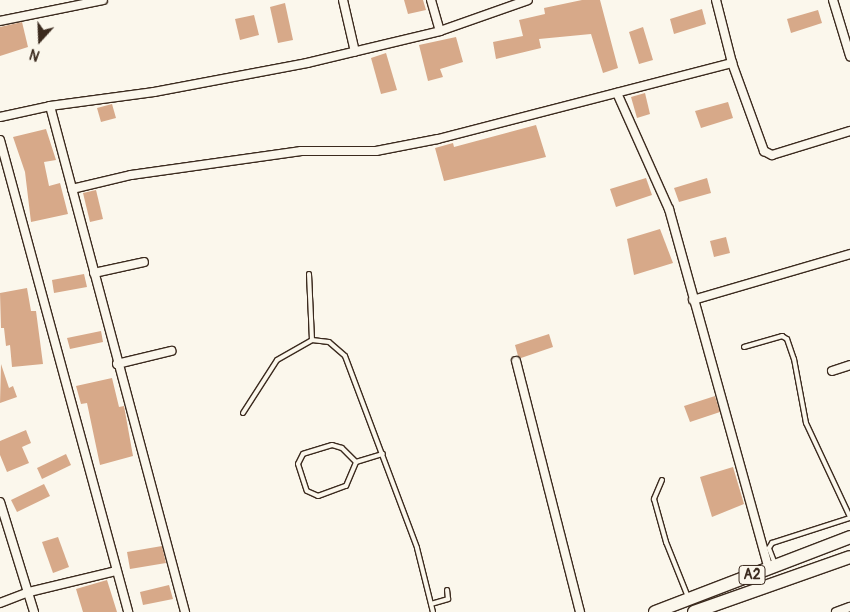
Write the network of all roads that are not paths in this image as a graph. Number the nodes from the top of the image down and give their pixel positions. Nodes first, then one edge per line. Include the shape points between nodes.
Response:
1 (103, 0) edge
2 (343, 0) edge
3 (431, 0) edge
4 (528, 0) edge
5 (716, 0) edge
6 (833, 0) edge
7 (0, 21) edge
8 (440, 31) junction
9 (354, 52) junction
10 (850, 56) edge
11 (732, 63) junction
12 (617, 93) junction
13 (50, 106) junction
14 (0, 117) edge
15 (850, 131) edge
16 (0, 140) edge
17 (72, 189) junction
18 (850, 254) edge
19 (144, 262) dead end
20 (94, 273) junction
21 (309, 274) dead end
22 (693, 300) junction
23 (312, 340) junction
24 (744, 347) dead end
25 (171, 351) dead end
26 (516, 361) dead end
27 (117, 364) junction
28 (850, 365) edge
29 (832, 371) dead end
30 (243, 413) dead end
31 (383, 454) junction
32 (356, 462) junction
33 (662, 480) dead end
34 (0, 502) edge
35 (850, 518) edge
36 (850, 537) edge
37 (850, 557) edge
38 (772, 567) junction
39 (116, 571) junction
40 (447, 590) dead end
41 (29, 592) junction
42 (688, 599) junction
43 (0, 604) edge
44 (431, 604) junction
45 (850, 607) edge
46 (711, 609) edge
47 (34, 612) edge
48 (128, 612) edge
49 (185, 612) edge
50 (434, 612) edge
51 (580, 612) edge
52 (655, 612) edge
53 (694, 612) edge
54 (836, 612) edge

1 - 7 street
2 - 9 street
3 - 8 street
4 - 8 street
5 - 11 street
6 - 10 street
8 - 9 street
9 - 13 street via 154,92
11 - 12 street
11 - 15 street via 767,153
12 - 17 street via 438,139 376,151 301,151 130,174
12 - 22 street via 669,209
13 - 14 street
13 - 17 street
16 - 39 street
17 - 20 street
18 - 22 street
19 - 20 street
20 - 27 street
21 - 23 lane
22 - 38 street
23 - 30 lane via 277,360
23 - 31 lane via 329,342 345,356
24 - 35 lane via 782,336 787,339 806,423
25 - 27 street
26 - 51 street
27 - 49 street
28 - 29 street
31 - 32 lane
31 - 44 lane via 417,548
32 - 32 lane via 342,448 332,445 303,454 298,464 307,491 318,496 346,486
33 - 42 lane via 654,499
34 - 41 street
35 - 38 lane via 780,540 768,548
36 - 38 highway, A2
37 - 46 highway, A2
38 - 42 highway, A2
39 - 41 street
39 - 48 street
40 - 44 lane via 448,599
41 - 43 street
41 - 47 street
42 - 52 highway, A2
44 - 50 lane
45 - 54 street
46 - 53 highway, A2

